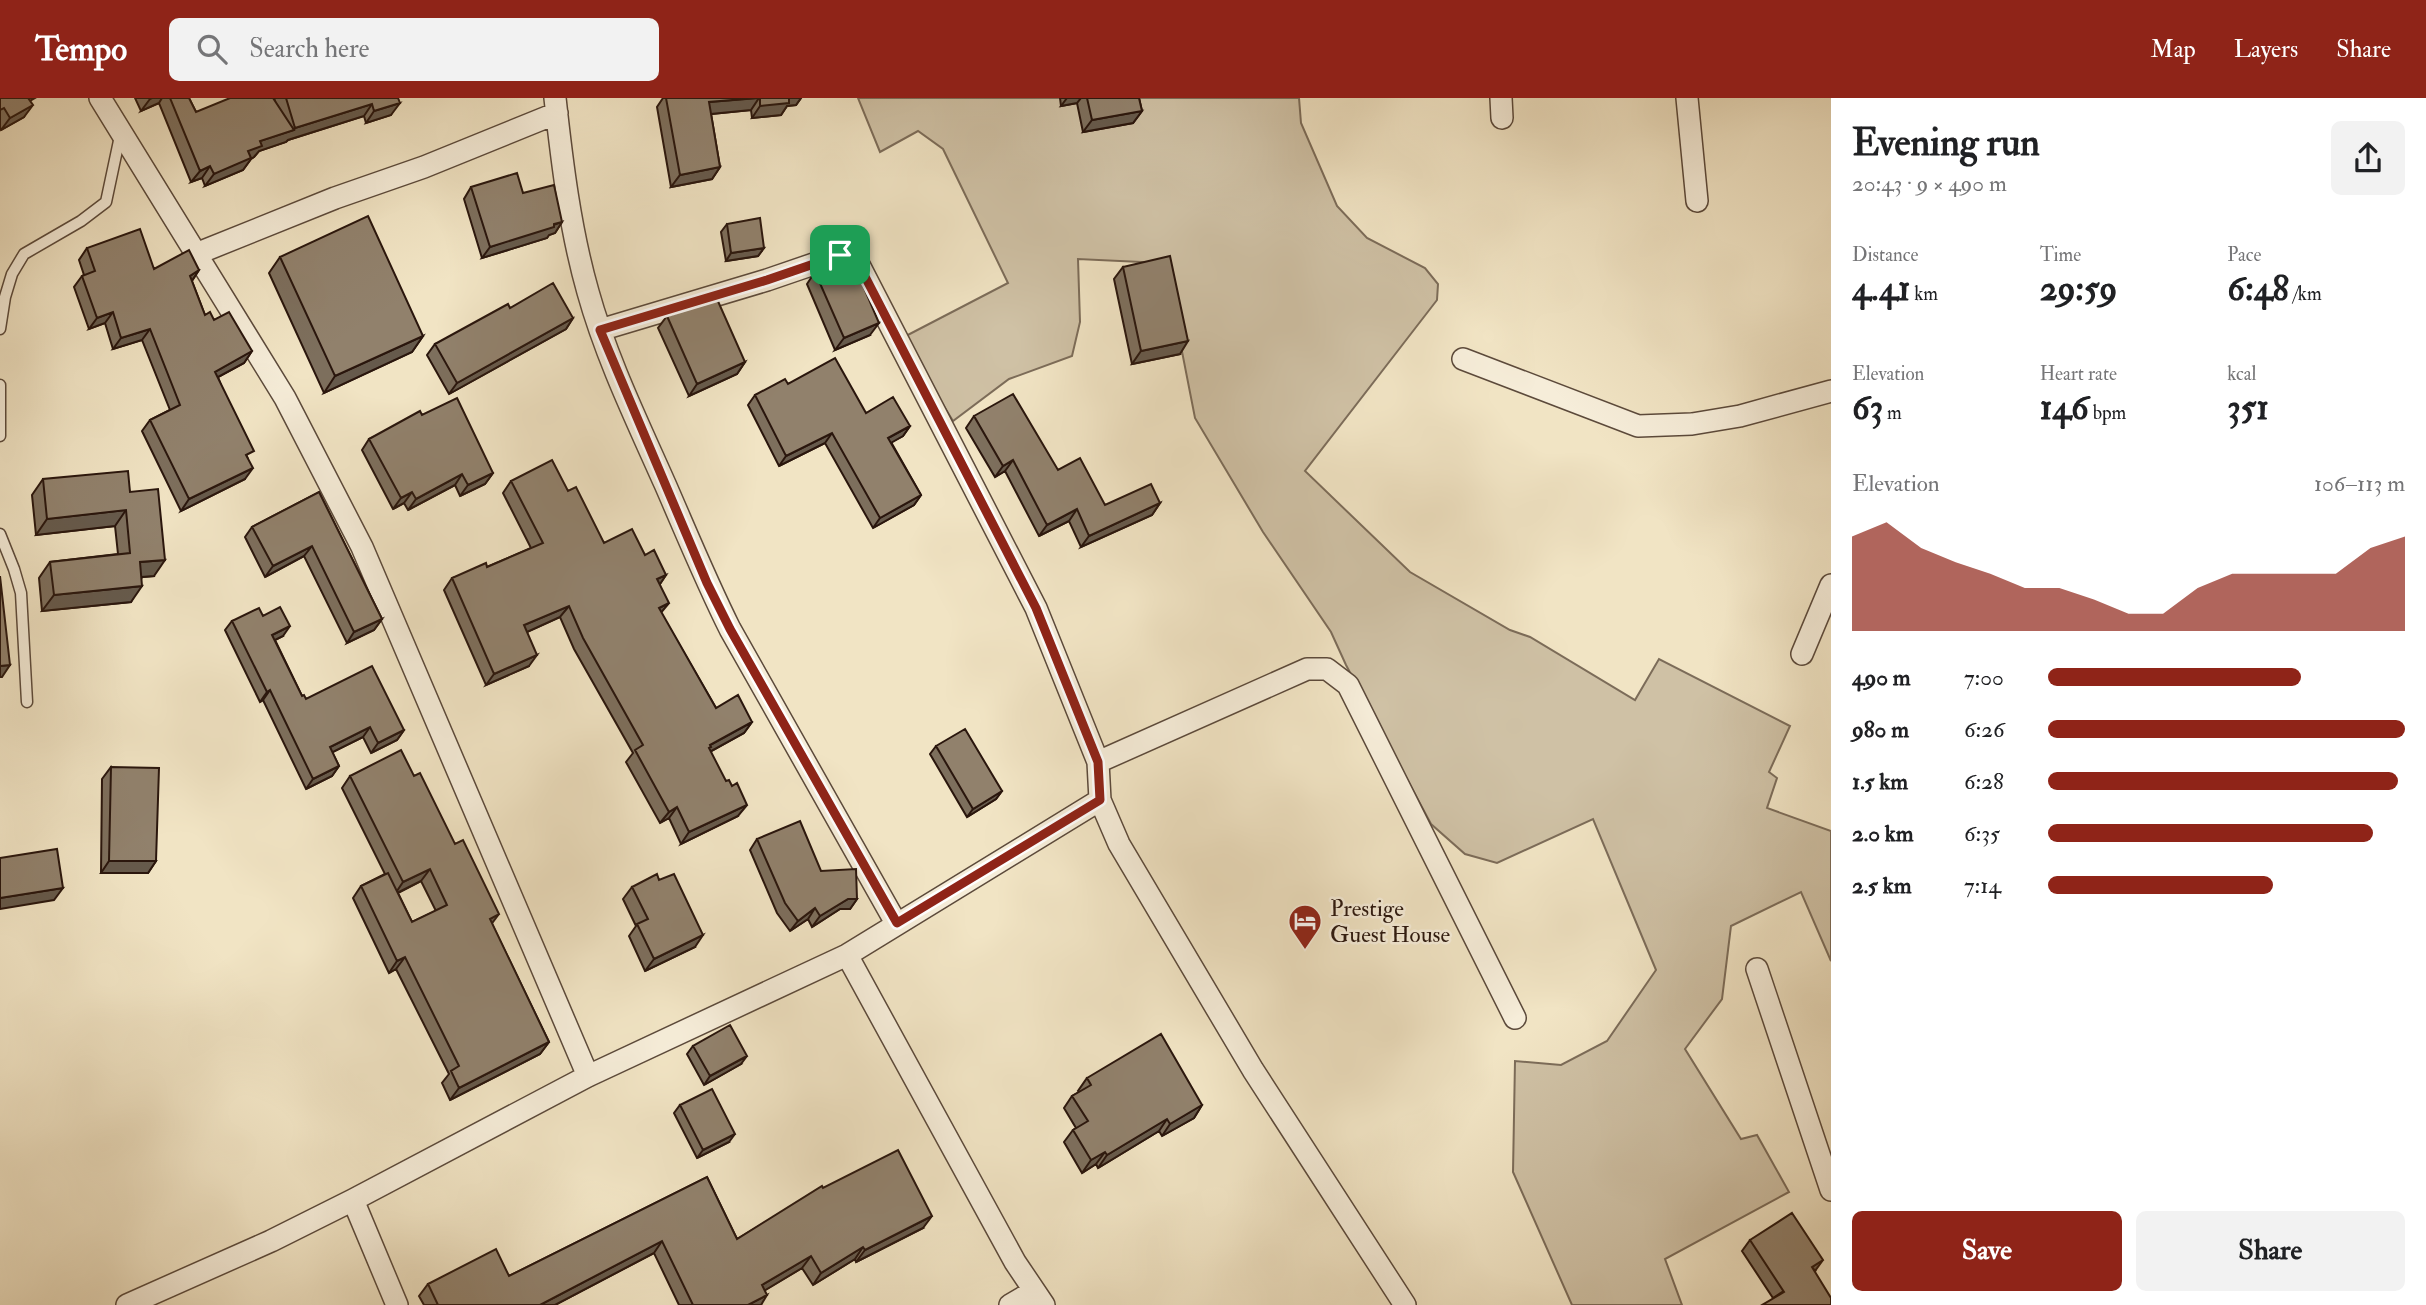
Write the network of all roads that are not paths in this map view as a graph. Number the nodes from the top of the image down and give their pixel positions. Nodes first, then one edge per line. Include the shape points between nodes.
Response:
1 (100, 98) edge
2 (1687, 98) edge
3 (556, 106) edge
4 (121, 133) junction
5 (1697, 201) dead end
6 (196, 254) junction
7 (0, 329) edge
8 (600, 330) junction
9 (1463, 359) dead end
10 (0, 385) edge
11 (1831, 391) edge
12 (0, 436) edge
13 (0, 534) edge
14 (1831, 585) edge
15 (1802, 654) dead end
16 (27, 702) dead end
17 (1098, 762) junction
18 (1100, 800) junction
19 (897, 923) junction
20 (847, 955) junction
21 (1757, 969) dead end
22 (1515, 1018) dead end
23 (588, 1076) junction
24 (1831, 1189) edge
25 (353, 1200) junction
26 (1039, 1298) edge
27 (127, 1305) edge
28 (397, 1305) edge
29 (1010, 1305) edge
30 (1405, 1305) edge

1 - 4 street
2 - 5 street
3 - 6 street via 424,167
3 - 8 street via 572,214
4 - 6 street
4 - 7 lane via 106,202 24,254 12,274
6 - 23 street via 285,398 362,547
8 - 17 street via 840,255 857,261 1036,608
8 - 19 street via 713,595
9 - 11 street via 1638,426 1740,416
10 - 12 lane
13 - 16 lane via 21,593
14 - 15 street
17 - 18 street
17 - 22 street via 1307,669 1327,669 1348,685
18 - 19 street
18 - 30 street via 1119,844 1246,1058
19 - 20 street
20 - 23 street
20 - 26 street
21 - 24 street
23 - 25 street
25 - 27 street
25 - 28 street
26 - 29 street

